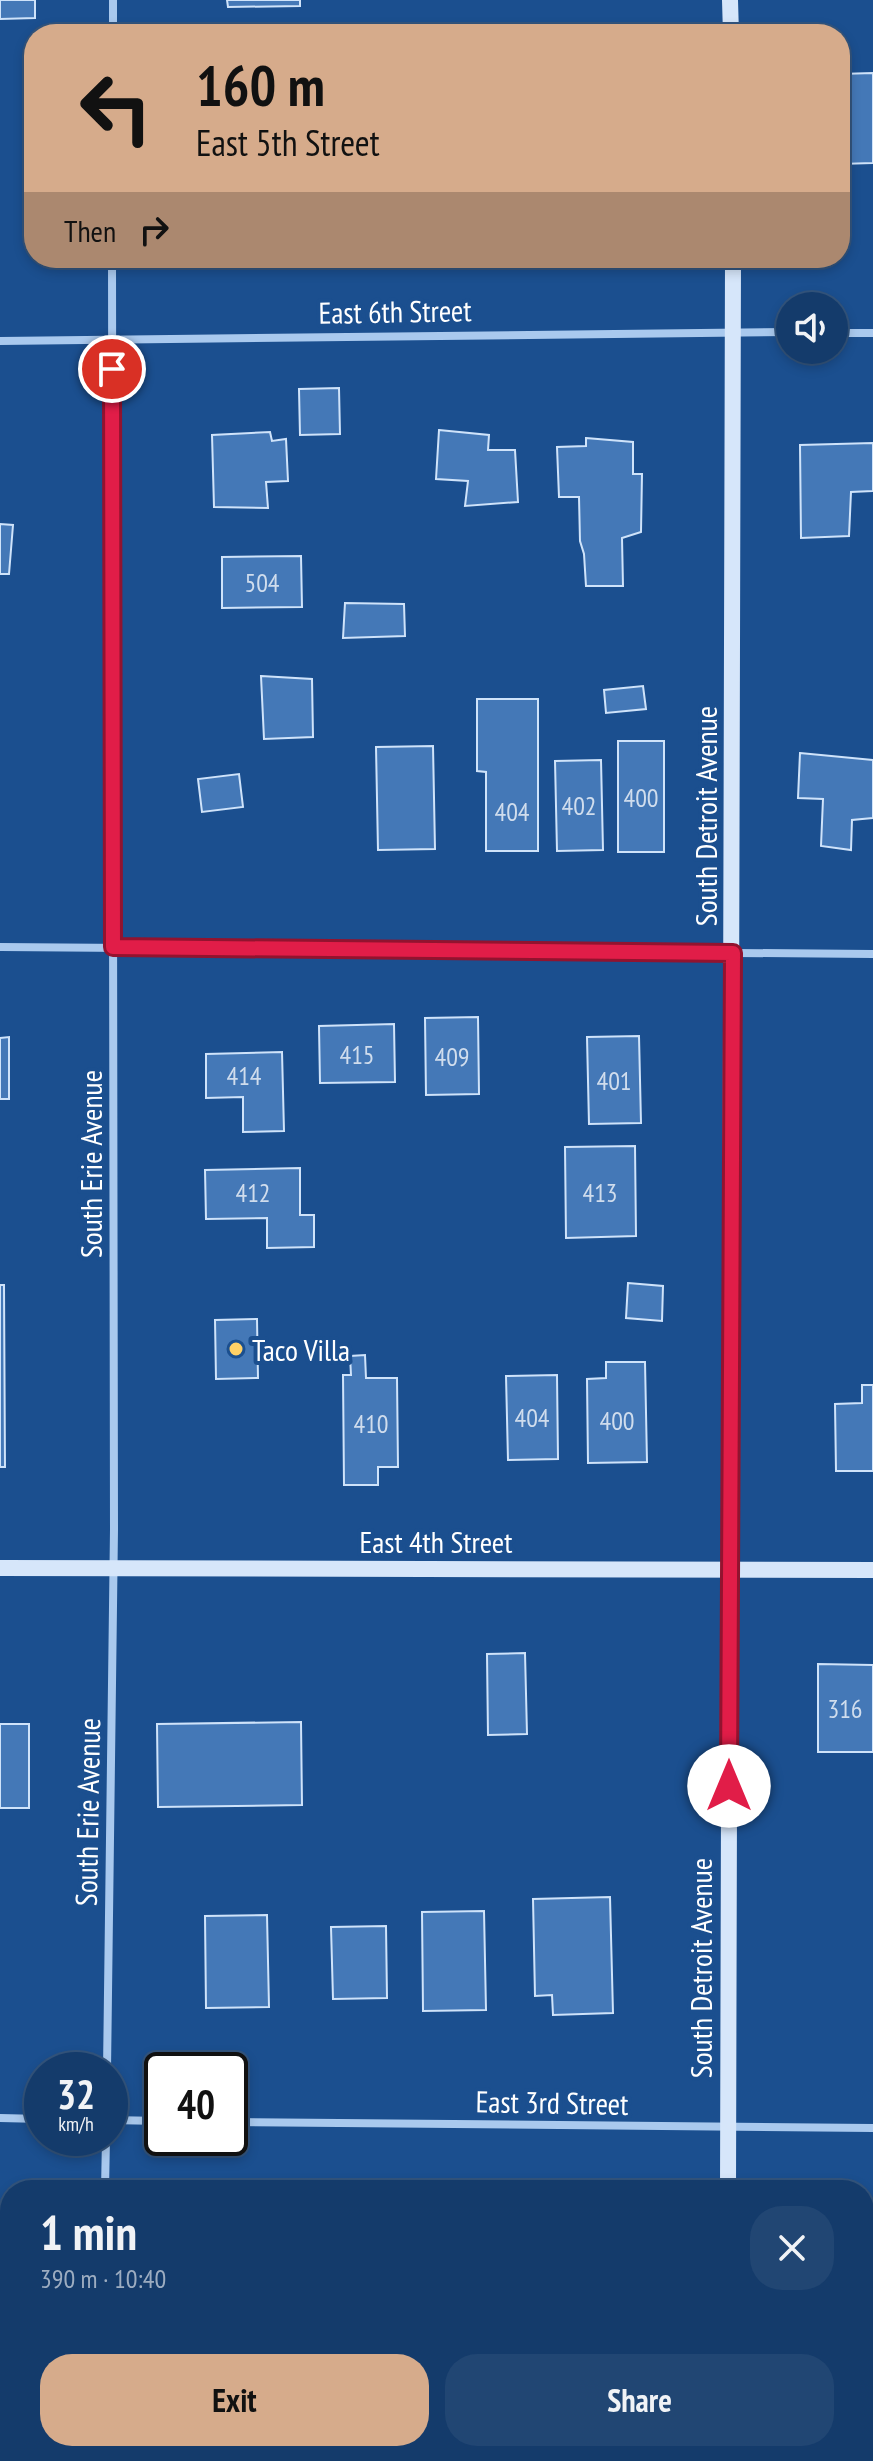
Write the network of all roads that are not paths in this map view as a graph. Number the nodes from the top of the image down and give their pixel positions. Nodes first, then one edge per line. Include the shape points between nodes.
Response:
1 (113, 0) edge
2 (730, 0) edge
3 (113, 24) edge
4 (731, 24) edge
5 (112, 268) edge
6 (733, 268) edge
7 (734, 332) junction
8 (776, 332) edge
9 (848, 333) edge
10 (873, 333) edge
11 (112, 338) junction
12 (0, 341) edge
13 (0, 947) edge
14 (113, 947) junction
15 (733, 953) junction
16 (873, 954) edge
17 (0, 1568) edge
18 (114, 1569) junction
19 (730, 1569) junction
20 (873, 1570) edge
21 (107, 2052) edge
22 (0, 2118) edge
23 (24, 2119) edge
24 (248, 2122) edge
25 (728, 2128) junction
26 (873, 2128) edge
27 (106, 2156) edge
28 (105, 2180) edge
29 (728, 2180) edge

1 - 3 street
2 - 4 street
5 - 11 street, South Erie Avenue
6 - 7 street, South Detroit Avenue
7 - 8 street, East 6th Street
7 - 11 street, East 6th Street
7 - 15 street, South Detroit Avenue
9 - 10 street
11 - 12 street, East 6th Street
11 - 14 street, South Erie Avenue
13 - 14 street
14 - 15 street
14 - 18 street, South Erie Avenue
15 - 16 street
15 - 19 street, South Detroit Avenue
17 - 18 street, East 4th Street
18 - 19 street, East 4th Street
18 - 21 street, South Erie Avenue
19 - 20 street, East 4th Street
19 - 25 street, South Detroit Avenue
22 - 23 street
24 - 25 street, East 3rd Street
25 - 26 street, East 3rd Street
25 - 29 street, South Detroit Avenue
27 - 28 street

